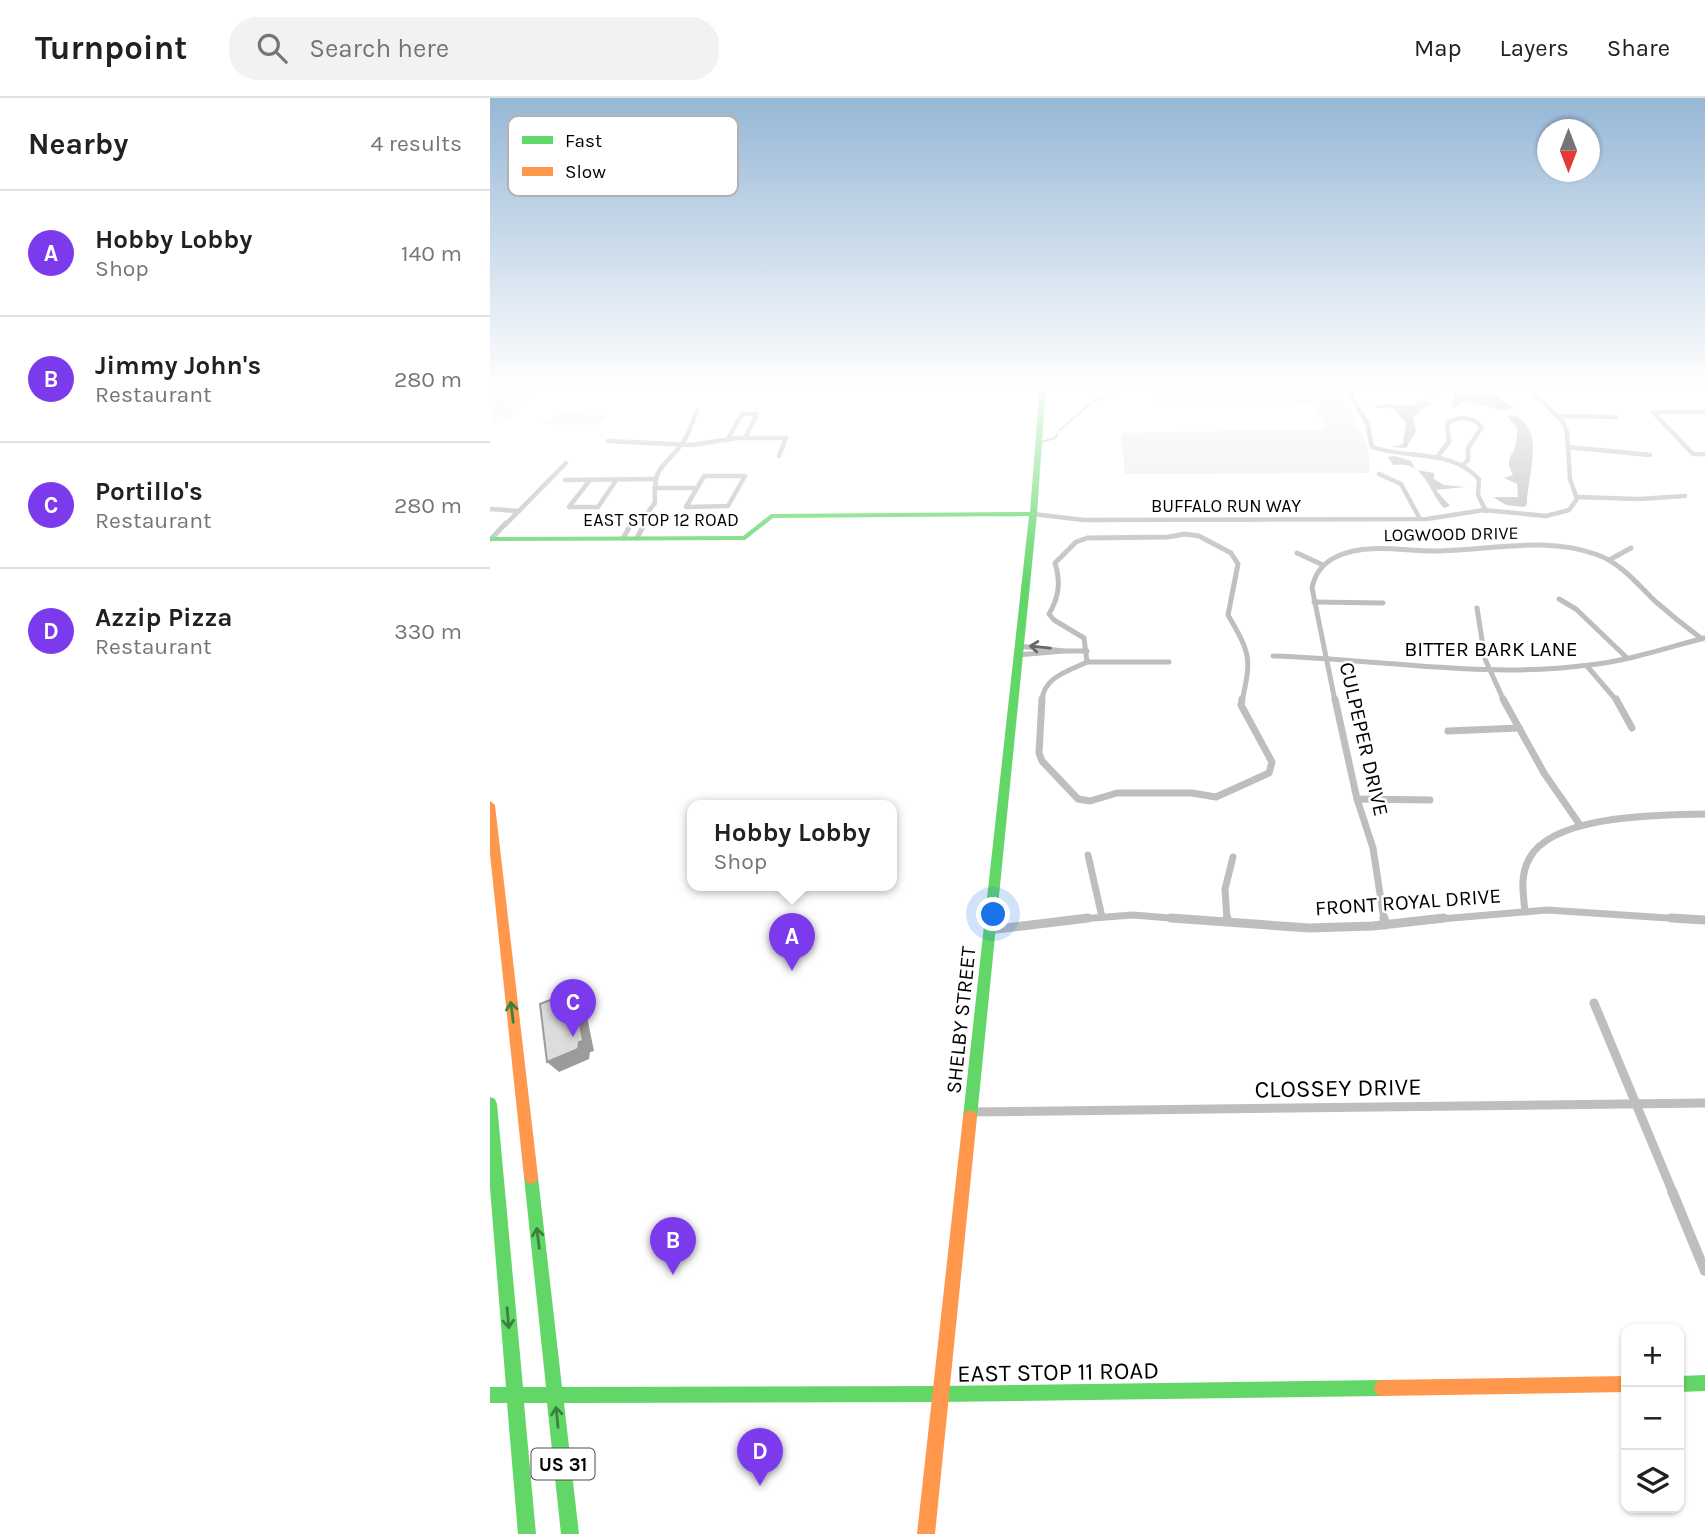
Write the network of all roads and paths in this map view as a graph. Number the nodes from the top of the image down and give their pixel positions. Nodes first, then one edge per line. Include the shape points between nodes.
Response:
1 (675, 451) edge
2 (781, 451) edge
3 (1038, 451) edge
4 (1394, 451) edge
5 (1445, 451) edge
6 (1468, 451) edge
7 (1568, 451) edge
8 (1609, 451) edge
9 (1650, 455) dead end
10 (779, 456) dead end
11 (1437, 457) junction
12 (566, 463) dead end
13 (1463, 465) junction
14 (1379, 474) dead end
15 (617, 479) junction
16 (654, 479) junction
17 (565, 480) dead end
18 (590, 480) junction
19 (654, 488) junction
20 (697, 488) junction
21 (1577, 496) junction
22 (1685, 496) dead end
23 (490, 509) edge
24 (1486, 510) junction
25 (519, 511) junction
26 (1033, 514) junction
27 (644, 517) junction
28 (1420, 519) junction
29 (623, 538) junction
30 (637, 538) junction
31 (491, 539) edge
32 (1631, 548) dead end
33 (1297, 553) dead end
34 (1609, 560) junction
35 (1323, 565) junction
36 (1559, 599) dead end
37 (1314, 601) junction
38 (1383, 603) dead end
39 (1477, 608) dead end
40 (1703, 638) edge
41 (1017, 650) junction
42 (1087, 651) junction
43 (1273, 656) dead end
44 (1626, 657) junction
45 (1327, 659) junction
46 (1087, 662) junction
47 (1169, 662) dead end
48 (1587, 666) junction
49 (1488, 667) junction
50 (1519, 728) junction
51 (1632, 728) dead end
52 (1448, 731) dead end
53 (1357, 799) junction
54 (1430, 800) dead end
55 (490, 805) edge
56 (1705, 814) edge
57 (1580, 825) junction
58 (1087, 855) dead end
59 (1233, 857) dead end
60 (1525, 911) junction
61 (1102, 917) junction
62 (1705, 920) edge
63 (1227, 921) junction
64 (1385, 925) junction
65 (989, 930) junction
66 (1594, 1003) dead end
67 (1705, 1103) edge
68 (490, 1104) edge
69 (1636, 1104) junction
70 (971, 1112) junction
71 (1705, 1271) edge
72 (1705, 1383) edge
73 (1621, 1384) edge
74 (1684, 1384) edge
75 (515, 1394) junction
76 (939, 1394) junction
77 (490, 1395) edge
78 (555, 1395) junction
79 (527, 1534) edge
80 (570, 1534) edge
81 (926, 1534) edge

1 - 16 street
2 - 10 street
3 - 26 street, SHELBY STREET
4 - 11 street
5 - 11 street
6 - 13 street
7 - 21 street via 1570,480
8 - 9 street
11 - 13 street
12 - 25 street
13 - 24 street via 1479,479 1478,496
14 - 28 street via 1401,482
15 - 16 street
15 - 18 street
15 - 18 street via 598,507 569,508
16 - 19 street
17 - 18 street
19 - 20 street
19 - 27 street via 655,503
20 - 20 street via 686,507 728,506 745,476 704,476
21 - 22 street
21 - 24 street, BUFFALO RUN WAY via 1571,509 1541,516
23 - 25 street
24 - 28 street, BUFFALO RUN WAY
25 - 31 street
26 - 28 street, BUFFALO RUN WAY via 1084,520
26 - 30 street, EAST STOP 12 ROAD via 771,516 745,538
26 - 41 street, SHELBY STREET
27 - 29 street via 634,521
27 - 30 street
29 - 30 street, EAST STOP 12 ROAD
29 - 31 street, EAST STOP 12 ROAD
32 - 34 street
33 - 35 street
34 - 35 street, LOGWOOD DRIVE via 1553,546 1371,549 1347,553
34 - 40 street, LOGWOOD DRIVE
35 - 37 street, CULPEPER DRIVE via 1312,581
36 - 44 street via 1576,609
37 - 38 street
37 - 45 street, CULPEPER DRIVE
39 - 49 street
40 - 44 street, BITTER BARK LANE
41 - 42 street
41 - 65 street, SHELBY STREET
42 - 46 street
42 - 46 street via 1084,638 1049,615 1058,599 1055,563 1079,540 1190,534 1237,559 1228,614 1246,646 1250,665 1241,705 1272,768 1266,776 1216,797 1117,793 1084,802 1078,799 1039,754 1043,691 1055,677
43 - 45 street, BITTER BARK LANE
44 - 48 street, BITTER BARK LANE
45 - 49 street, BITTER BARK LANE
45 - 53 street, CULPEPER DRIVE
46 - 47 street
48 - 49 street, BITTER BARK LANE
48 - 51 street via 1616,698
49 - 50 street
50 - 52 street
50 - 57 street
53 - 54 street
53 - 64 street, CULPEPER DRIVE via 1373,848
78 -> 55 street, US 31
56 - 57 street via 1626,816
57 - 60 street via 1546,842 1531,856 1522,878
58 - 61 street
59 - 63 street via 1225,889
60 - 62 street, FRONT ROYAL DRIVE
60 - 64 street, FRONT ROYAL DRIVE
61 - 63 street, FRONT ROYAL DRIVE
61 - 65 street, FRONT ROYAL DRIVE
63 - 64 street, FRONT ROYAL DRIVE via 1309,928
65 - 70 street, SHELBY STREET
66 - 69 street
67 - 69 street, CLOSSEY DRIVE
68 -> 75 street, US 31
69 - 70 street, CLOSSEY DRIVE
69 - 71 street
70 - 76 street, SHELBY STREET
72 - 74 street
73 - 76 street, EAST STOP 11 ROAD
75 - 77 street, EAST STOP 11 ROAD
75 - 78 street, EAST STOP 11 ROAD
75 - 79 street, US 31
76 - 78 street, EAST STOP 11 ROAD
76 - 81 street, SHELBY STREET
80 -> 78 street, US 31

